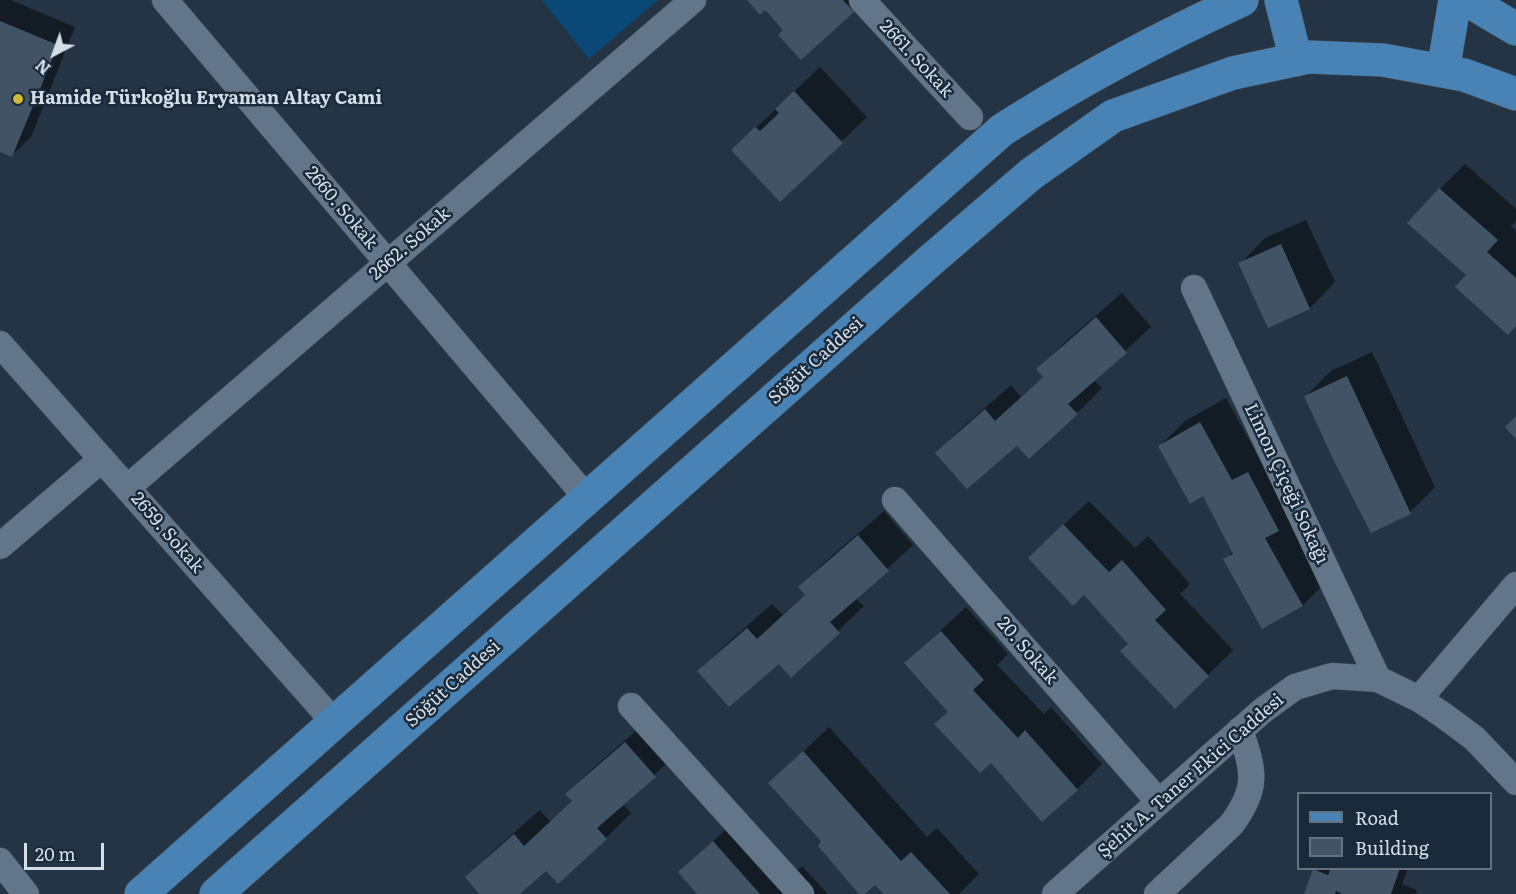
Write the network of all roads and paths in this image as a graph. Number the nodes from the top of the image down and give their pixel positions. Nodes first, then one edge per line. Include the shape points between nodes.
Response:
1 (165, 0) edge
2 (693, 0) edge
3 (862, 0) edge
4 (1242, 0) edge
5 (1281, 0) edge
6 (1455, 0) edge
7 (1467, 0) edge
8 (1183, 15) edge
9 (1516, 29) edge
10 (1296, 60) junction
11 (1443, 71) junction
12 (1516, 94) edge
13 (970, 117) dead end
14 (388, 263) junction
15 (1194, 288) dead end
16 (0, 344) edge
17 (102, 459) junction
18 (128, 488) junction
19 (587, 498) junction
20 (895, 500) dead end
21 (0, 546) edge
22 (1516, 585) edge
23 (1378, 679) junction
24 (1419, 699) junction
25 (631, 706) dead end
26 (334, 722) junction
27 (1240, 730) junction
28 (1516, 782) edge
29 (1159, 802) junction
30 (0, 861) edge
31 (1058, 893) edge
32 (26, 894) edge
33 (141, 894) edge
34 (216, 894) edge
35 (801, 894) edge
36 (1157, 894) edge

1 - 14 street, 2660. Sokak
2 - 14 street, 2662. Sokak
3 - 13 street, 2661. Sokak
4 - 8 main road
5 - 10 main road
6 - 11 main road
7 - 9 main road
8 - 19 main road via 1002,130
10 - 11 main road, Söğüt Caddesi via 1383,60
10 - 34 main road, Söğüt Caddesi via 1233,73 1113,116 1031,174
11 - 12 main road, Söğüt Caddesi
14 - 18 street, 2662. Sokak
14 - 19 street, 2660. Sokak
15 - 23 street, Limon Çiçeği Sokağı
16 - 17 street, 2659. Sokak
17 - 18 street, 2659. Sokak
17 - 21 street
18 - 26 street, 2659. Sokak
19 - 26 main road
20 - 29 street, 20. Sokak
22 - 24 street
23 - 24 street, Şehit A. Taner Ekici Caddesi
23 - 27 street, Şehit A. Taner Ekici Caddesi via 1332,676 1295,687
24 - 28 street, Şehit A. Taner Ekici Caddesi via 1474,738
25 - 35 street
26 - 33 main road
27 - 29 street, Şehit A. Taner Ekici Caddesi
27 - 36 street via 1252,773 1241,812
29 - 31 street, Şehit A. Taner Ekici Caddesi
30 - 32 street

